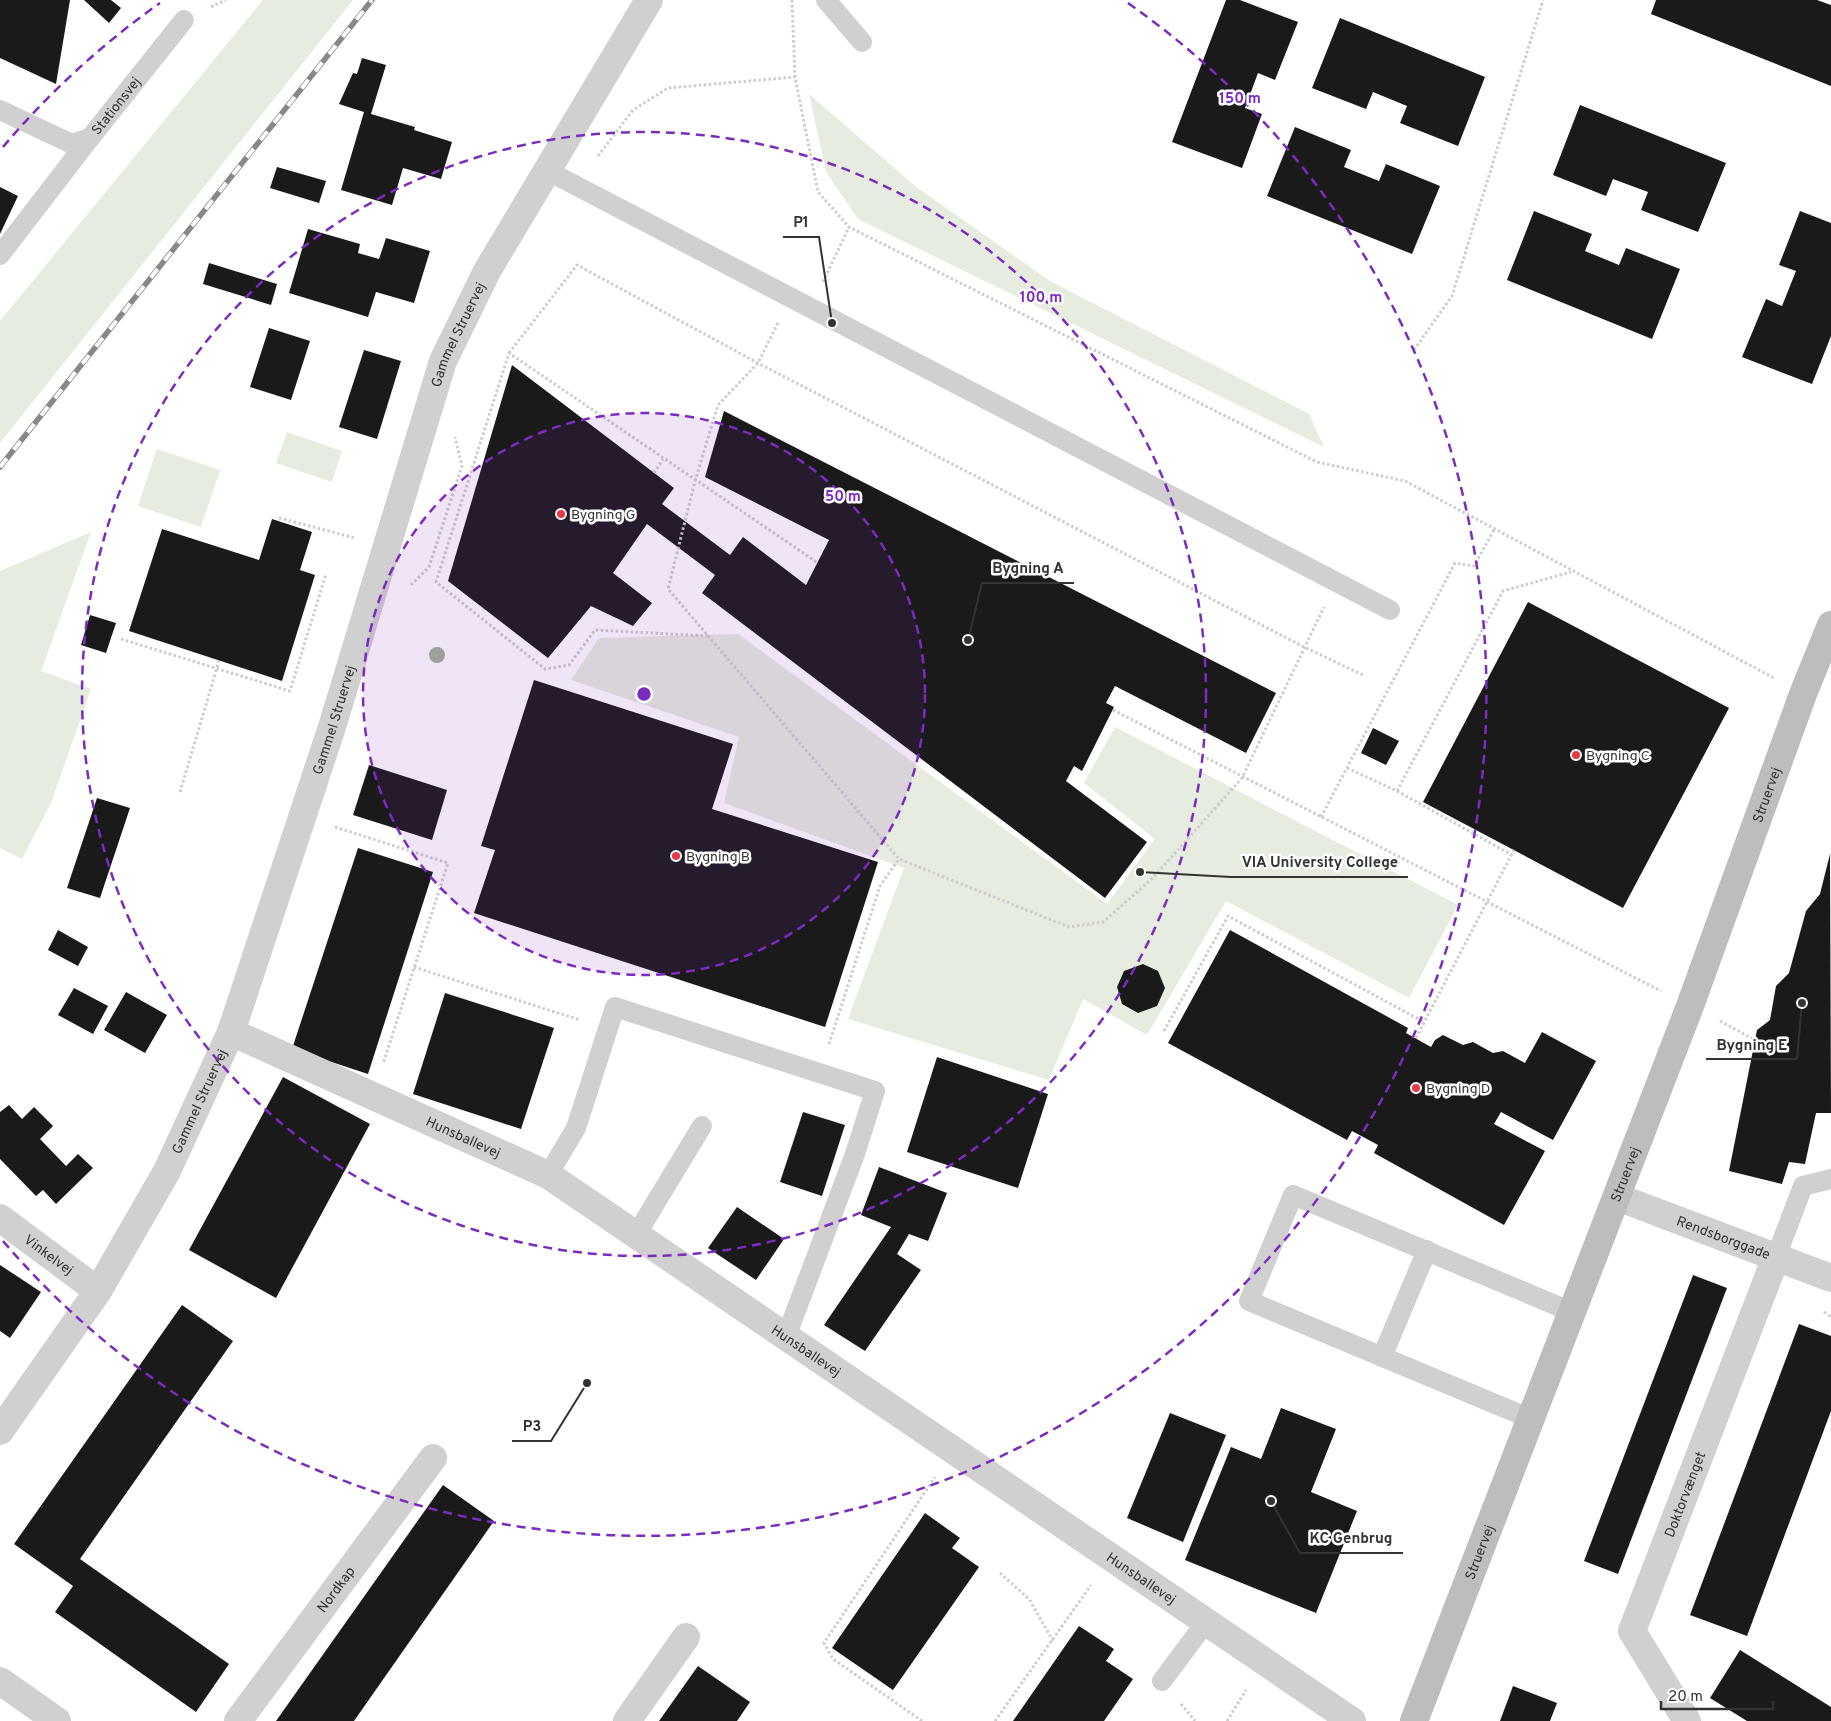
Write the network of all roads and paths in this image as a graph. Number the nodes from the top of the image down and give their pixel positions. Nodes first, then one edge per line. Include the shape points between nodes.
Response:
1 (649, 0) edge
2 (792, 0) edge
3 (826, 0) edge
4 (1543, 0) edge
5 (184, 20) dead end
6 (862, 42) dead end
7 (795, 77) junction
8 (0, 110) edge
9 (90, 138) junction
10 (546, 170) junction
11 (575, 185) junction
12 (849, 227) junction
13 (0, 255) edge
14 (791, 298) junction
15 (810, 308) junction
16 (1414, 350) dead end
17 (509, 353) junction
18 (758, 363) junction
19 (454, 430) dead end
20 (663, 459) junction
21 (654, 473) dead end
22 (695, 481) junction
23 (279, 518) dead end
24 (1495, 528) junction
25 (386, 547) junction
26 (818, 563) dead end
27 (1572, 572) junction
28 (326, 574) dead end
29 (1337, 582) junction
30 (408, 588) dead end
31 (1390, 610) dead end
32 (1831, 626) edge
33 (708, 636) junction
34 (120, 639) dead end
35 (1304, 646) junction
36 (220, 661) dead end
37 (217, 669) junction
38 (1365, 676) dead end
39 (1803, 694) junction
40 (1112, 710) dead end
41 (1347, 768) junction
42 (1242, 778) junction
43 (1397, 791) junction
44 (180, 792) dead end
45 (302, 816) junction
46 (1321, 817) junction
47 (1514, 850) dead end
48 (1512, 855) junction
49 (899, 858) junction
50 (1487, 903) junction
51 (414, 967) junction
52 (1690, 1006) junction
53 (1424, 1022) junction
54 (608, 1029) junction
55 (1164, 1031) dead end
56 (231, 1032) junction
57 (1416, 1038) dead end
58 (1755, 1040) dead end
59 (820, 1073) junction
60 (373, 1095) junction
61 (702, 1126) dead end
62 (548, 1175) junction
63 (1831, 1178) edge
64 (1616, 1197) junction
65 (0, 1218) edge
66 (636, 1235) junction
67 (1427, 1250) junction
68 (1776, 1257) junction
69 (1831, 1278) edge
70 (98, 1291) junction
71 (1572, 1312) junction
72 (786, 1337) junction
73 (1382, 1357) junction
74 (1531, 1419) junction
75 (0, 1430) edge
76 (953, 1450) junction
77 (433, 1458) dead end
78 (1110, 1557) junction
79 (1000, 1573) dead end
80 (1206, 1622) junction
81 (686, 1637) dead end
82 (1053, 1641) junction
83 (1162, 1680) dead end
84 (0, 1681) edge
85 (57, 1721) edge
86 (238, 1721) edge
87 (627, 1721) edge
88 (922, 1721) edge
89 (994, 1721) edge
90 (1352, 1721) edge
91 (1414, 1721) edge
92 (1687, 1721) edge

1 - 10 street, Gammel Struervej
2 - 7 path
3 - 6 lane
4 - 16 path via 1452,296
5 - 9 lane, Stationsvej
7 - 11 path via 668,88 633,110
7 - 12 path via 818,192
8 - 9 lane, Stationsvej via 72,144
9 - 13 lane
10 - 11 lane
10 - 25 street, Gammel Struervej via 488,271 443,361
11 - 14 lane
12 - 15 path
12 - 24 path via 1317,462 1405,481
14 - 15 lane
14 - 18 path
15 - 29 lane
17 - 18 path via 577,265
17 - 20 path
17 - 33 path via 436,582 546,669 569,665 595,630
18 - 22 path via 718,405
18 - 35 path
19 - 30 path via 462,466 429,567
20 - 21 path
20 - 22 path
22 - 26 path
22 - 33 path via 668,589
23 - 25 path
24 - 27 path
24 - 41 path via 1474,566 1455,563
25 - 45 street, Gammel Struervej
27 - 39 path
27 - 43 path via 1503,591
28 - 37 path via 290,691
29 - 31 lane
29 - 35 path
32 - 39 street, Struervej
33 - 49 path
34 - 37 path
35 - 38 path
35 - 42 path
36 - 37 path
37 - 44 path
39 - 52 street, Struervej
40 - 42 path
41 - 43 path
41 - 46 path
42 - 46 path
42 - 49 path via 1153,878 1103,922 1069,927
43 - 48 path
45 - 51 path via 448,864
45 - 56 street, Gammel Struervej
46 - 50 path
47 - 48 path
48 - 50 path
49 - 59 path via 880,886
50 - 52 path
50 - 53 path
51 - 54 path
51 - 60 path
52 - 58 path
52 - 64 street, Struervej
53 - 55 path via 1228,916
53 - 57 path
54 - 59 lane via 615,1007
54 - 62 lane via 576,1128
56 - 60 street, Hunsballevej
56 - 70 street, Gammel Struervej via 167,1171
59 - 72 lane via 875,1091 855,1154
60 - 62 street, Hunsballevej
61 - 66 lane
62 - 66 street, Hunsballevej
63 - 68 lane via 1803,1186
64 - 68 street, Rendsborggade
64 - 71 street, Struervej
65 - 70 street, Vinkelvej
66 - 72 street, Hunsballevej
67 - 71 lane
67 - 73 lane
67 - 73 lane via 1293,1195 1249,1301
68 - 69 street, Rendsborggade
68 - 92 street, Doktorvænget via 1632,1631
70 - 75 street, Gammel Struervej
71 - 74 street, Struervej
72 - 76 street, Hunsballevej
73 - 74 lane
74 - 91 street, Struervej
76 - 78 street, Hunsballevej
76 - 88 path via 824,1643 834,1659
77 - 86 street, Nordkap
78 - 80 street, Hunsballevej
78 - 82 path
79 - 82 path via 1029,1599
80 - 83 lane
80 - 90 street, Hunsballevej
81 - 87 street
82 - 89 path
84 - 85 street

